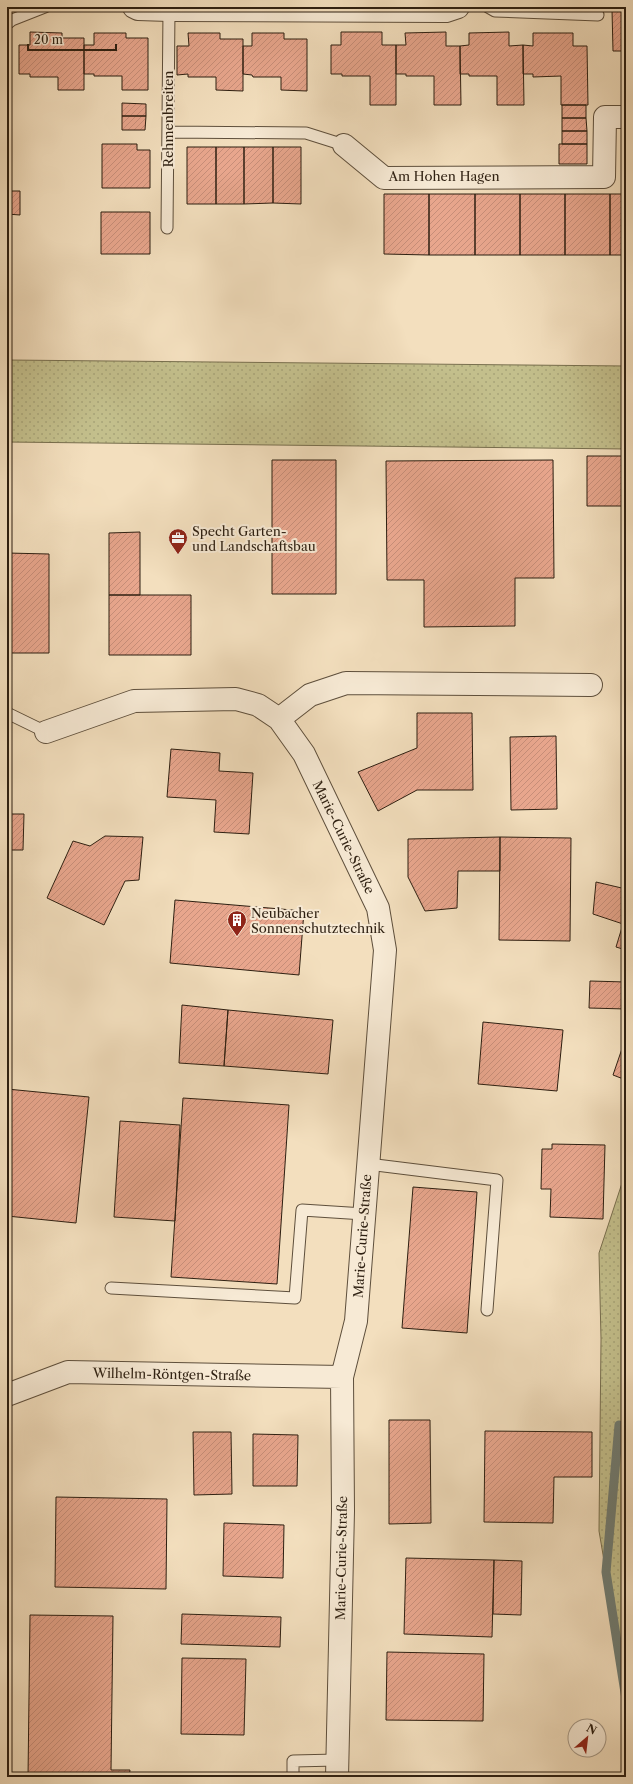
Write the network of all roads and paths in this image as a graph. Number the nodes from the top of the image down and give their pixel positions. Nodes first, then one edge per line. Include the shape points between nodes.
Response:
1 (45, 7) edge
2 (134, 7) edge
3 (458, 7) edge
4 (488, 7) edge
5 (169, 10) junction
6 (598, 15) dead end
7 (7, 24) edge
8 (626, 117) edge
9 (168, 132) junction
10 (344, 144) joint
11 (167, 228) dead end
12 (591, 685) dead end
13 (7, 713) edge
14 (278, 719) junction
15 (46, 732) joint
16 (368, 1164) junction
17 (364, 1214) junction
18 (111, 1288) dead end
19 (487, 1310) dead end
20 (342, 1377) junction
21 (7, 1395) edge
22 (337, 1768) edge
23 (293, 1777) edge

1 - 7 lane
2 - 5 street
3 - 5 street via 446,11
4 - 6 lane via 495,11
5 - 9 lane, Rehmenbreiten
8 - 10 street, Am Hohen Hagen via 605,117 604,177 384,178
9 - 10 lane, Am Hohen Hagen via 306,133
9 - 11 lane, Rehmenbreiten
12 - 14 street via 346,683 310,695
13 - 15 lane
14 - 15 street, Marie-Curie-Straße via 258,705 236,699 134,701
14 - 16 street, Marie-Curie-Straße via 304,754 378,908 385,950
16 - 17 street, Marie-Curie-Straße
16 - 19 lane via 497,1180
17 - 18 lane via 302,1210 295,1298
17 - 20 street, Marie-Curie-Straße via 356,1321
20 - 21 street, Wilhelm-Röntgen-Straße via 68,1372
20 - 22 street, Marie-Curie-Straße
22 - 23 lane via 293,1761

